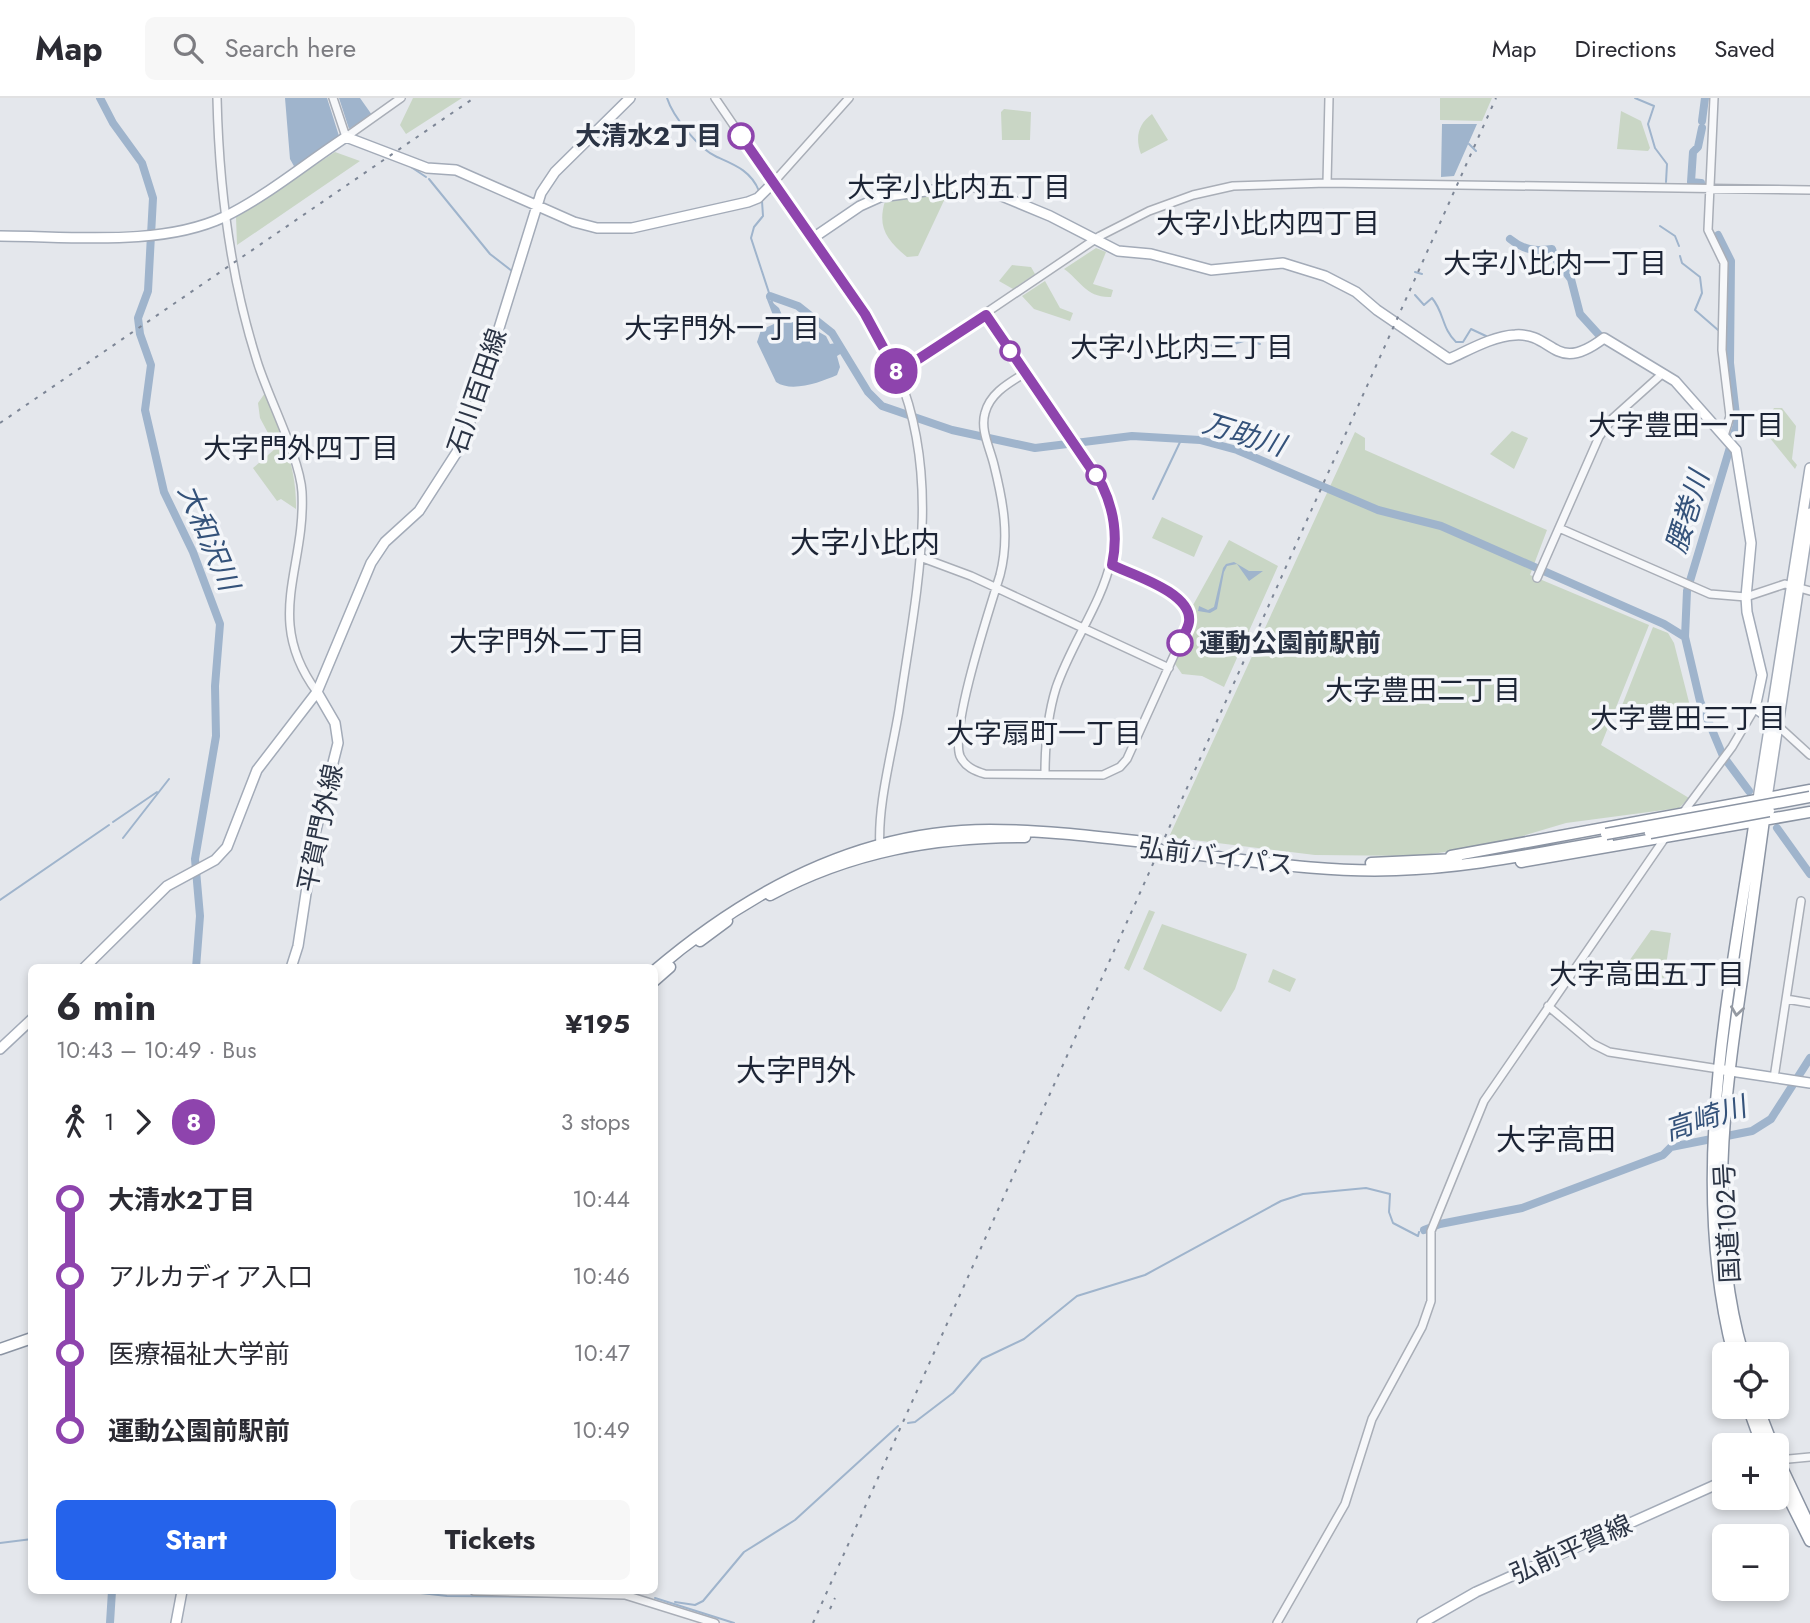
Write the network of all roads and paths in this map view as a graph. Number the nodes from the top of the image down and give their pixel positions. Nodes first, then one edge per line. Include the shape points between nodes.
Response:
1 (217, 98) edge
2 (333, 98) edge
3 (401, 98) edge
4 (630, 98) edge
5 (715, 98) edge
6 (849, 98) edge
7 (1329, 98) edge
8 (1714, 98) edge
9 (346, 137) junction
10 (773, 183) junction
11 (1327, 183) junction
12 (1709, 190) junction
13 (1810, 190) edge
14 (536, 204) junction
15 (224, 217) junction
16 (0, 236) edge
17 (813, 238) junction
18 (1094, 239) junction
19 (986, 315) junction
20 (897, 373) junction
21 (1025, 373) junction
22 (1662, 374) junction
23 (1726, 438) junction
24 (1810, 468) edge
25 (1807, 503) edge
26 (1810, 513) edge
27 (1559, 528) junction
28 (920, 557) junction
29 (1112, 565) junction
30 (1538, 576) dead end
31 (1795, 586) junction
32 (995, 588) junction
33 (1810, 591) edge
34 (1746, 597) junction
35 (1083, 629) junction
36 (1169, 668) junction
37 (317, 692) junction
38 (1755, 708) junction
39 (1774, 722) junction
40 (1810, 755) edge
41 (1045, 774) junction
42 (1810, 790) edge
43 (1810, 797) edge
44 (1763, 799) junction
45 (1810, 804) edge
46 (1684, 812) junction
47 (1810, 812) edge
48 (1759, 821) junction
49 (1607, 837) junction
50 (1664, 839) junction
51 (880, 848) junction
52 (1426, 865) junction
53 (1801, 901) dead end
54 (88, 964) edge
55 (292, 964) edge
56 (658, 968) edge
57 (658, 977) edge
58 (1786, 999) junction
59 (1810, 1003) edge
60 (1548, 1006) junction
61 (28, 1023) edge
62 (0, 1049) edge
63 (1724, 1070) junction
64 (1774, 1078) junction
65 (1806, 1083) edge
66 (1718, 1143) junction
67 (28, 1332) edge
68 (28, 1339) edge
69 (0, 1342) edge
70 (1731, 1342) edge
71 (1740, 1342) edge
72 (0, 1349) edge
73 (1810, 1457) edge
74 (1789, 1458) edge
75 (1789, 1483) edge
76 (1712, 1486) edge
77 (1789, 1499) edge
78 (1810, 1527) edge
79 (1810, 1541) edge
80 (181, 1594) edge
81 (587, 1594) edge
82 (176, 1623) edge
83 (715, 1623) edge
84 (1277, 1623) edge
85 (1422, 1623) edge

1 - 15 street
2 - 9 street
3 - 9 street
4 - 14 main road, 石川百田線 via 555,172
5 - 10 street
6 - 10 street
7 - 11 street
8 - 12 street
9 - 14 main road via 427,167 456,170
9 - 15 main road
10 - 14 main road via 748,202 615,229 574,222
10 - 17 main road
11 - 12 street
11 - 18 street via 1264,183 1212,190 1149,211
12 - 13 street
12 - 23 street via 1708,230 1724,263 1722,350 1730,416
14 - 37 main road, 石川百田線 via 464,442 419,512 377,553
15 - 16 main road via 127,236
15 - 37 street via 252,345 300,480 288,624 297,659
17 - 18 main road via 880,197 972,186 990,190
17 - 20 street via 865,314
18 - 19 street
18 - 22 main road via 1118,251 1152,254 1211,270 1283,263 1325,276 1356,292 1449,359 1512,335 1574,354 1604,338
19 - 20 street
19 - 21 street
20 - 28 street via 912,417 924,490
21 - 29 street via 1110,502 1116,536
21 - 32 street via 996,392 984,414 1005,520 1004,552
22 - 23 main road via 1678,384
22 - 27 street via 1603,431
23 - 34 main road via 1735,449 1751,543
24 - 25 main road
25 - 31 main road
26 - 31 main road
27 - 30 street
27 - 34 street via 1718,596
28 - 32 street
28 - 51 street
29 - 35 street
29 - 36 street via 1185,604 1188,626
31 - 33 street
31 - 34 street
31 - 39 main road
32 - 35 street
32 - 41 street via 970,681 959,752 969,767 985,774
34 - 38 main road via 1762,675
35 - 36 street
35 - 41 street via 1049,714
36 - 41 street via 1120,767 1102,775
37 - 54 main road, 石川百田線 via 257,771 233,838 212,862 159,893
37 - 55 main road, 平賀門外線 via 335,723 338,743 314,834
38 - 39 main road
38 - 46 street
39 - 40 street
39 - 44 main road
42 - 44 highway
43 - 49 highway, 弘前バイパス, bridge
44 - 46 highway
44 - 48 highway, 国道102号
45 - 49 highway, 弘前バイパス, bridge
46 - 50 street
46 - 52 highway
47 - 48 highway
48 - 50 highway
48 - 63 highway, 国道102号
49 - 52 highway, 弘前バイパス
50 - 52 highway via 1488,867
50 - 60 street
51 - 52 highway, 弘前バイパス, bridge via 1025,837 1167,847 1297,866 1392,871
51 - 56 highway, 弘前バイパス via 811,868 772,887 712,924
51 - 57 highway, 弘前バイパス via 754,904
53 - 58 street
58 - 59 street
58 - 64 street
60 - 63 street via 1609,1052
60 - 84 street via 1484,1101 1432,1227 1431,1301 1425,1319 1372,1419 1345,1504
61 - 62 main road
63 - 64 main road
63 - 66 highway, 国道102号
64 - 65 main road
66 - 70 highway, 国道102号 via 1717,1259
66 - 71 highway, 国道102号 via 1724,1252
67 - 69 highway
68 - 72 highway
73 - 74 street
75 - 78 highway
76 - 85 main road, 弘前平賀線 via 1476,1592
77 - 79 highway
80 - 82 main road
81 - 83 street via 625,1595

